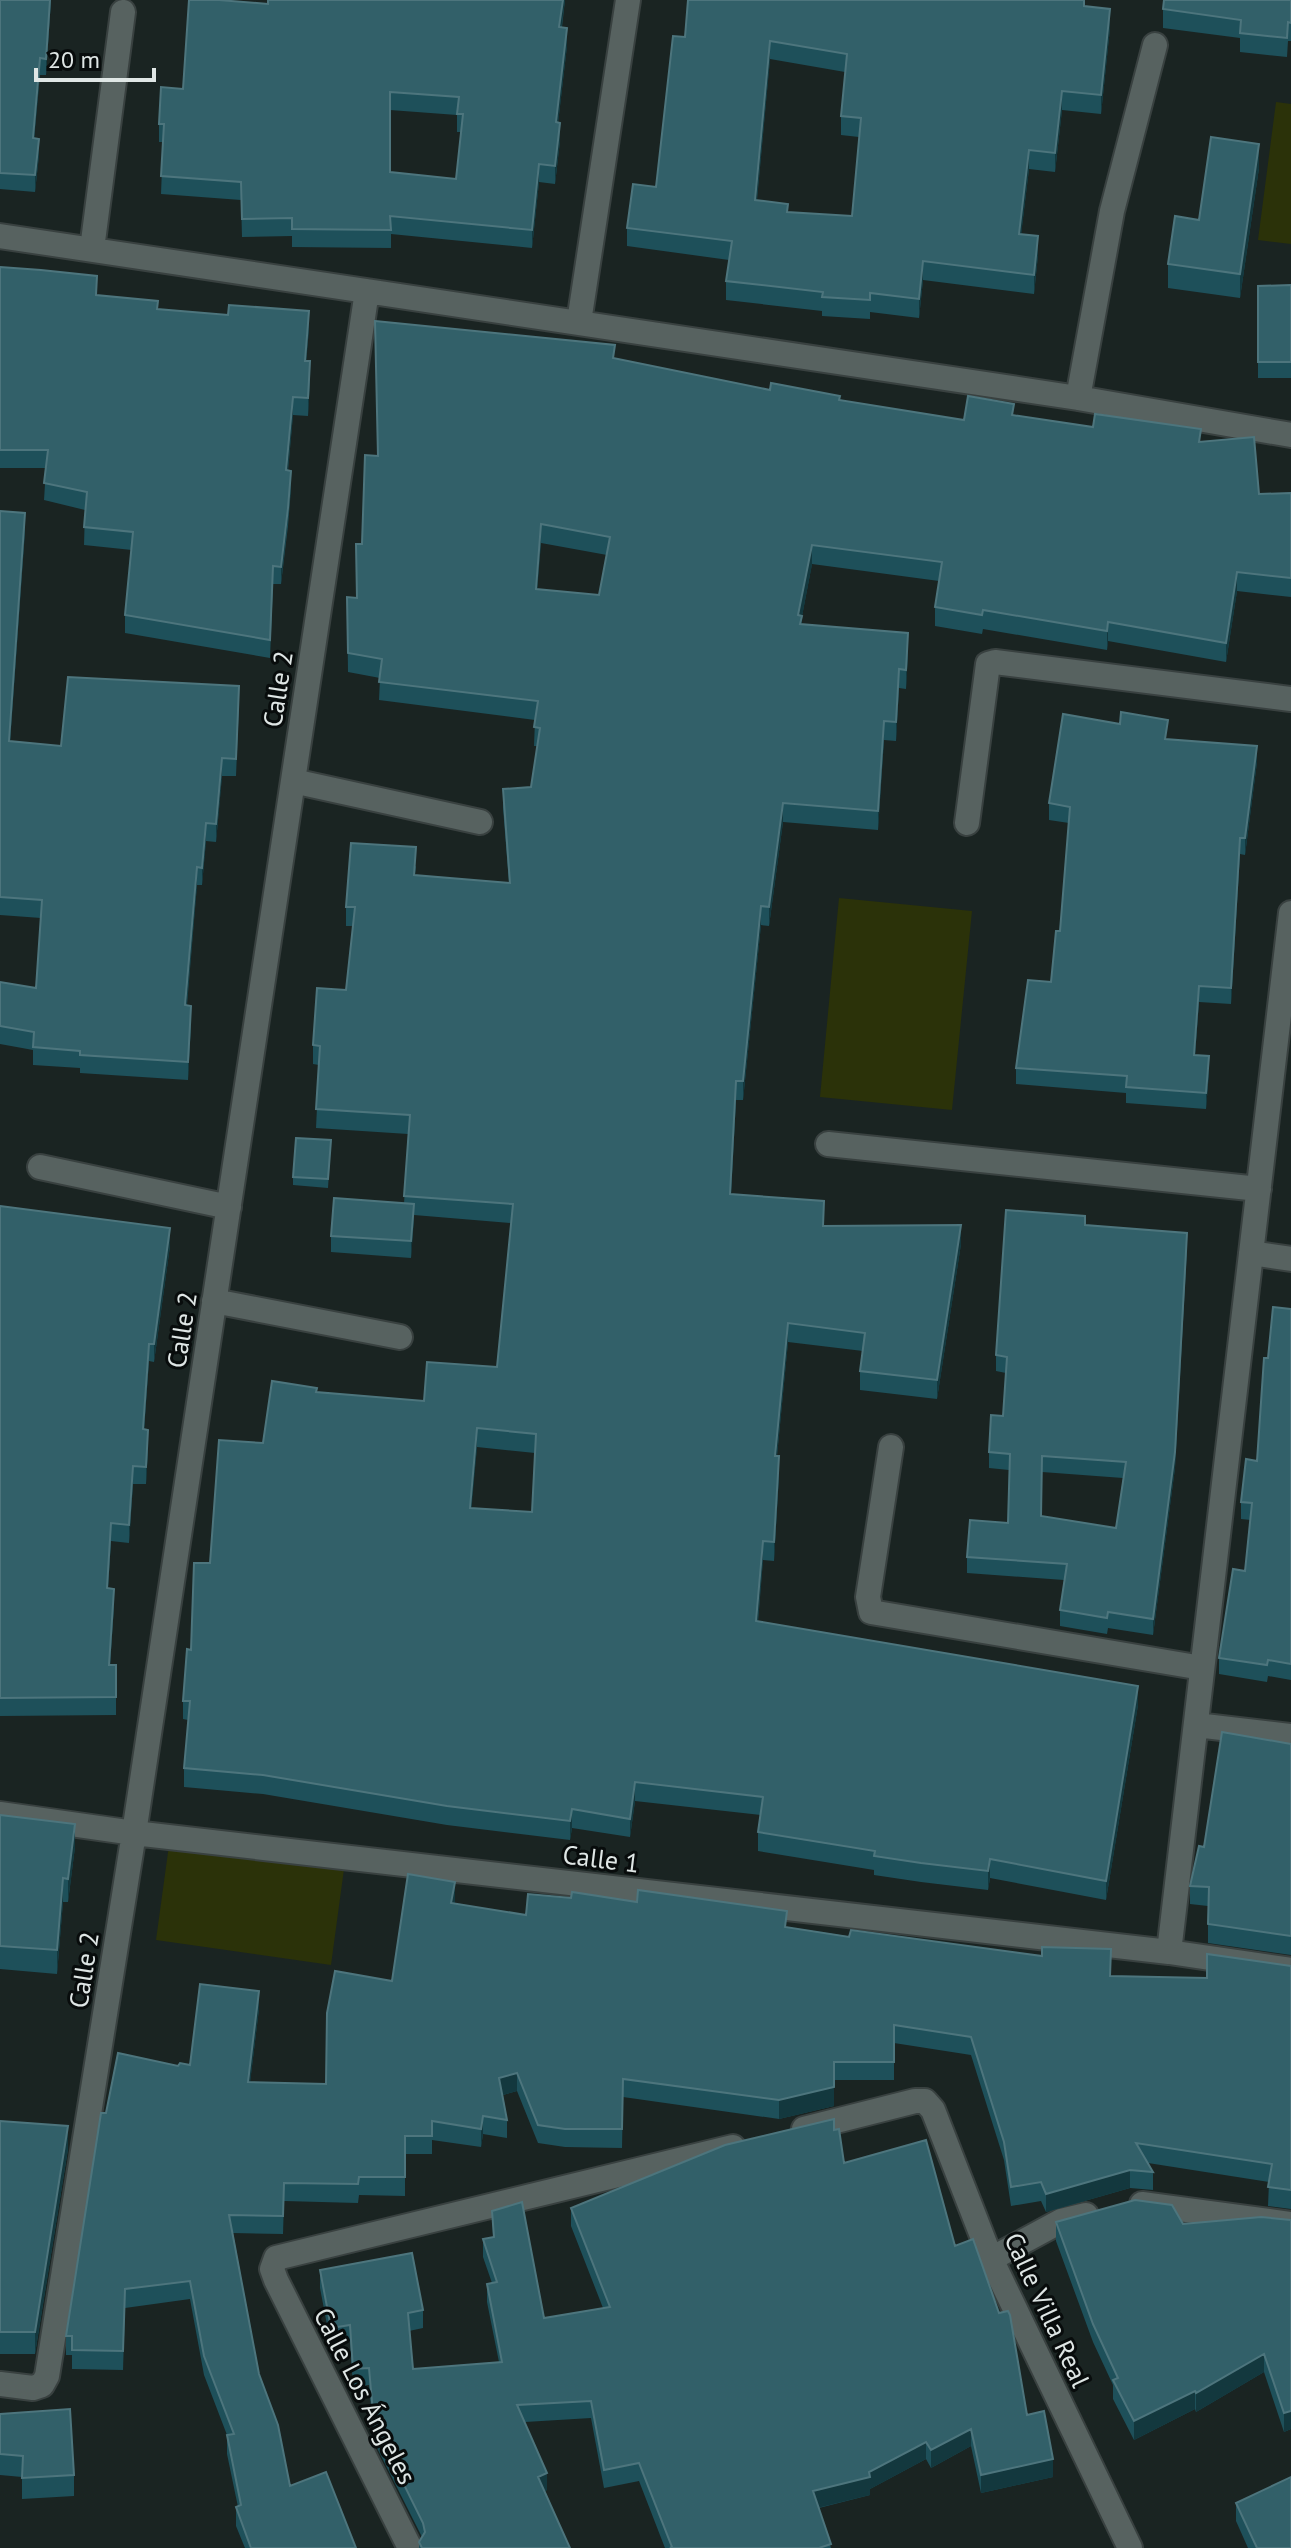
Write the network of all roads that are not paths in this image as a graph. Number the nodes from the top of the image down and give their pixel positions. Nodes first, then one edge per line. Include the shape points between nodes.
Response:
1 (628, 0) edge
2 (123, 12) dead end
3 (1155, 45) dead end
4 (0, 236) edge
5 (92, 249) junction
6 (367, 291) junction
7 (579, 322) junction
8 (1078, 398) junction
9 (1291, 435) edge
10 (1291, 699) edge
11 (293, 781) junction
12 (480, 822) dead end
13 (967, 823) dead end
14 (1291, 913) edge
15 (828, 1144) dead end
16 (40, 1167) dead end
17 (1259, 1189) junction
18 (229, 1207) junction
19 (1251, 1253) junction
20 (1291, 1259) edge
21 (214, 1301) junction
22 (400, 1337) dead end
23 (891, 1447) dead end
24 (1202, 1668) junction
25 (1196, 1725) junction
26 (1291, 1736) edge
27 (0, 1814) edge
28 (134, 1833) junction
29 (1169, 1952) junction
30 (1291, 1970) edge
31 (1291, 2224) edge
32 (991, 2259) junction
33 (272, 2269) joint
34 (0, 2384) edge
35 (410, 2548) edge
36 (1130, 2548) edge

1 - 7 street
2 - 5 street
3 - 8 street via 1112,211
4 - 5 street
5 - 6 street
6 - 7 street
6 - 11 street, Calle 2
7 - 8 street
8 - 9 street
10 - 13 street via 995,662 985,670
11 - 12 street
11 - 18 street, Calle 2
14 - 17 street
15 - 17 street
16 - 18 street
17 - 19 street
18 - 21 street, Calle 2
19 - 20 street
19 - 24 street
21 - 22 street
21 - 28 street, Calle 2
23 - 24 street via 868,1597 871,1612
24 - 25 street
25 - 26 street
25 - 29 street
27 - 28 street, Calle 1
28 - 29 street, Calle 1
28 - 34 street, Calle 2 via 47,2376 33,2388
29 - 30 street, Calle 1
31 - 32 street via 1134,2203 1061,2221
32 - 33 street, Calle Villa Real via 933,2110 925,2101 915,2101 360,2240 285,2254 276,2258
32 - 36 street, Calle Villa Real
33 - 35 street, Calle Los Ángeles

